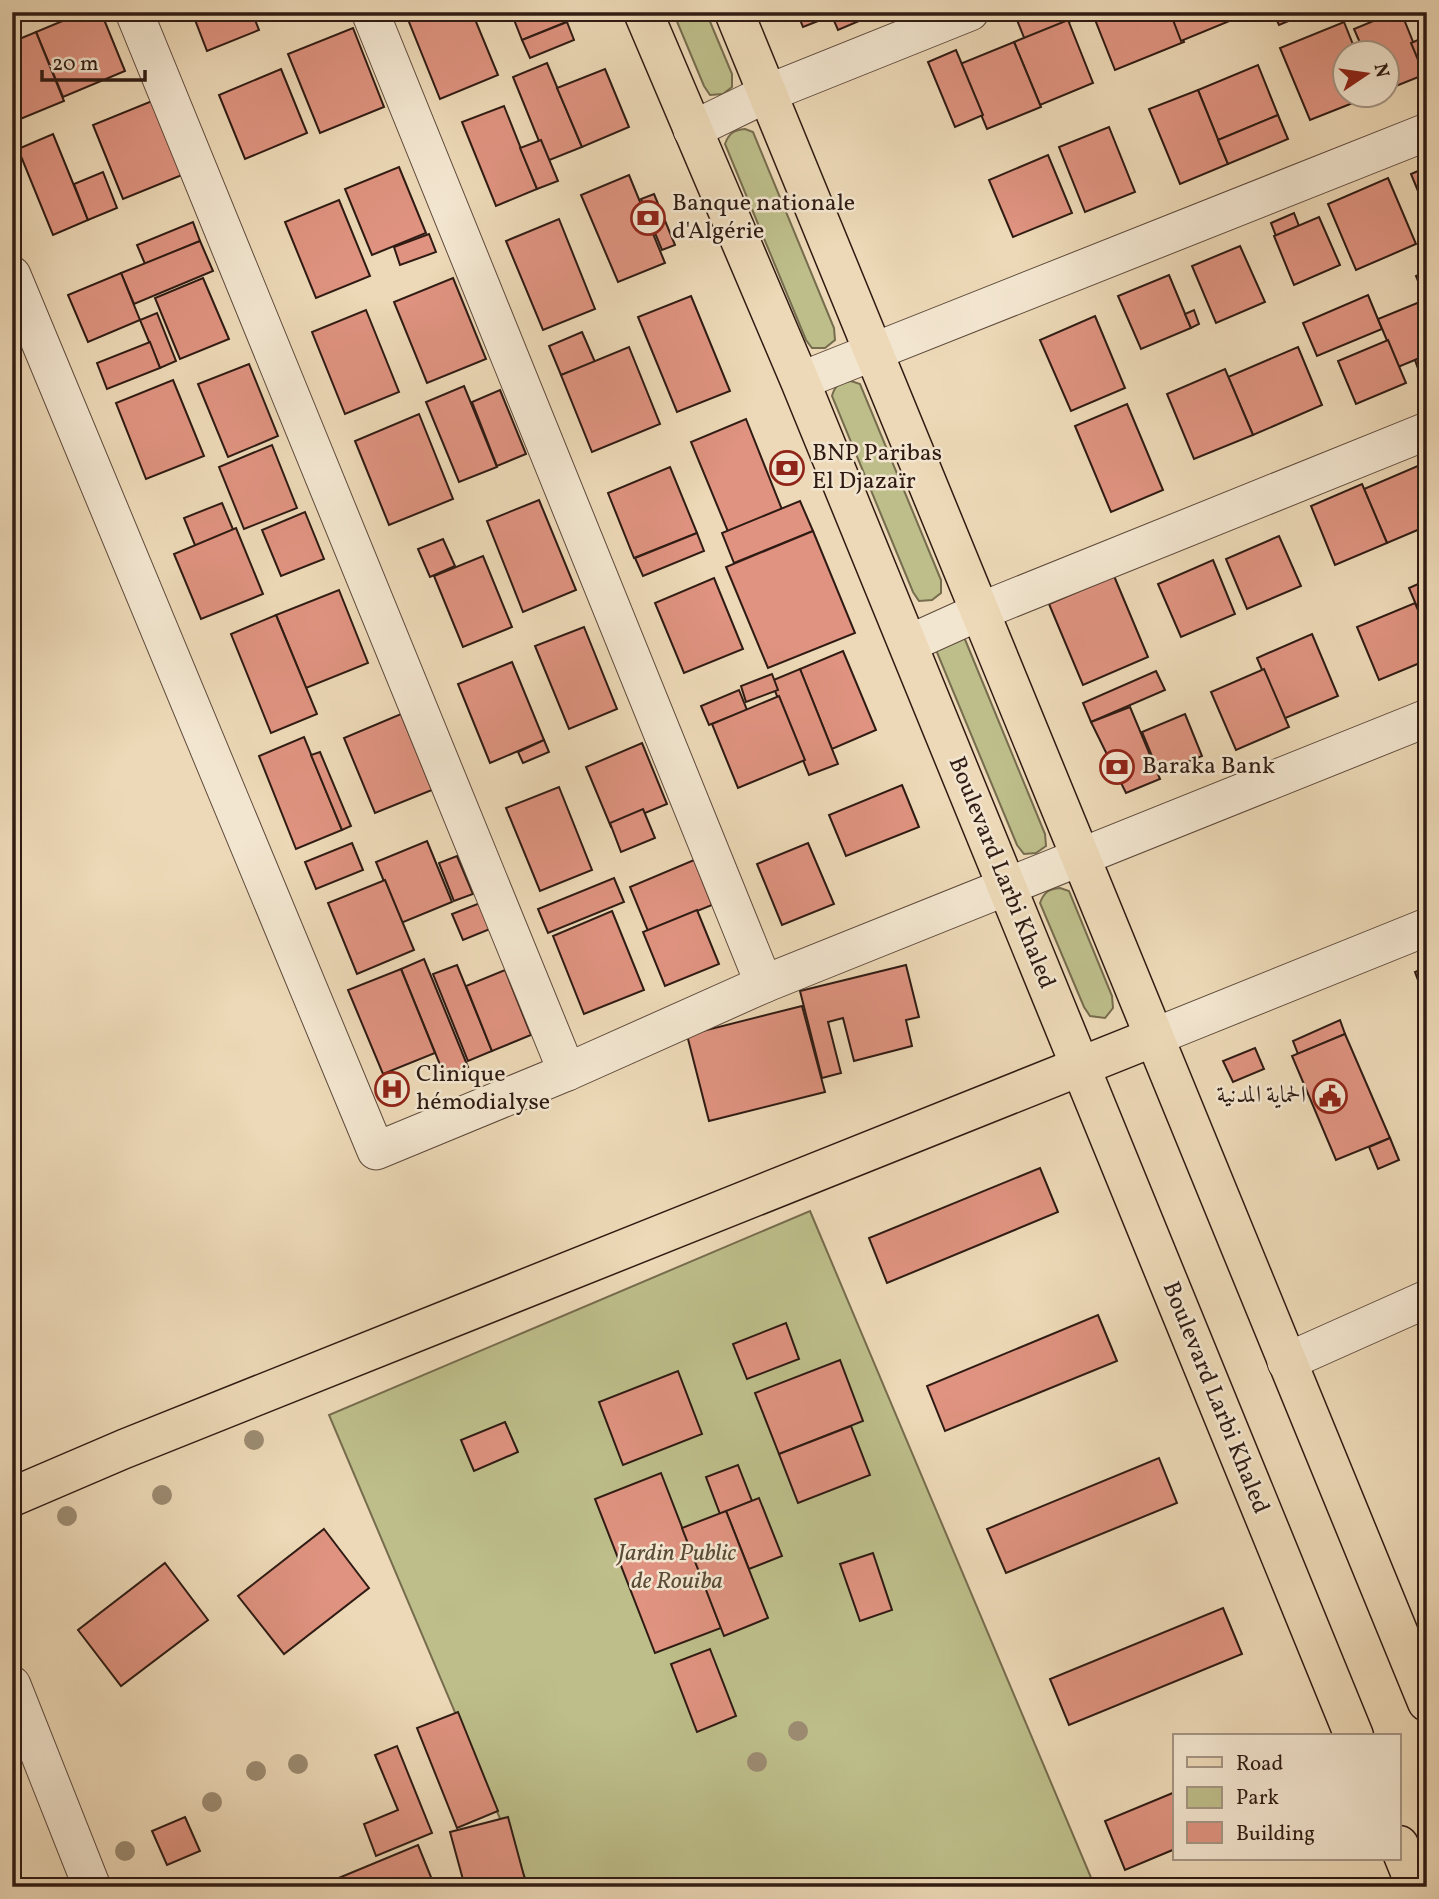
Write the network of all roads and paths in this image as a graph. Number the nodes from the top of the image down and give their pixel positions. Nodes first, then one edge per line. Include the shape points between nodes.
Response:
1 (134, 12) edge
2 (370, 12) edge
3 (643, 12) edge
4 (734, 12) edge
5 (970, 12) edge
6 (768, 93) junction
7 (692, 130) junction
8 (1427, 132) edge
9 (12, 275) edge
10 (873, 353) junction
11 (800, 381) junction
12 (1427, 431) edge
13 (981, 611) junction
14 (908, 644) junction
15 (1427, 718) edge
16 (1080, 858) junction
17 (1006, 886) junction
18 (1427, 927) edge
19 (764, 984) junction
20 (1154, 1037) junction
21 (1079, 1068) junction
22 (567, 1072) junction
23 (1427, 1299) edge
24 (1286, 1362) junction
25 (12, 1497) edge
26 (12, 1685) edge
27 (1427, 1702) edge
28 (1353, 1734) edge
29 (1400, 1847) edge
30 (92, 1887) edge
31 (1416, 1887) edge

1 - 22 street
2 - 19 street
3 - 7 main road, Boulevard Larbi Khaled
4 - 6 main road
5 - 6 street
6 - 7 street
6 - 10 main road
7 - 11 main road, Boulevard Larbi Khaled
8 - 10 street
9 - 22 street via 376,1151
10 - 11 street
10 - 13 main road
11 - 14 main road, Boulevard Larbi Khaled
12 - 13 street
13 - 14 street
13 - 16 main road
14 - 17 main road, Boulevard Larbi Khaled
15 - 16 street
16 - 17 street
16 - 20 main road
17 - 19 street
17 - 21 main road, Boulevard Larbi Khaled
18 - 20 street
19 - 22 street
20 - 21 main road
20 - 24 main road
21 - 25 main road
21 - 28 main road, Boulevard Larbi Khaled
23 - 24 street
24 - 27 main road
26 - 30 street
29 - 31 main road

